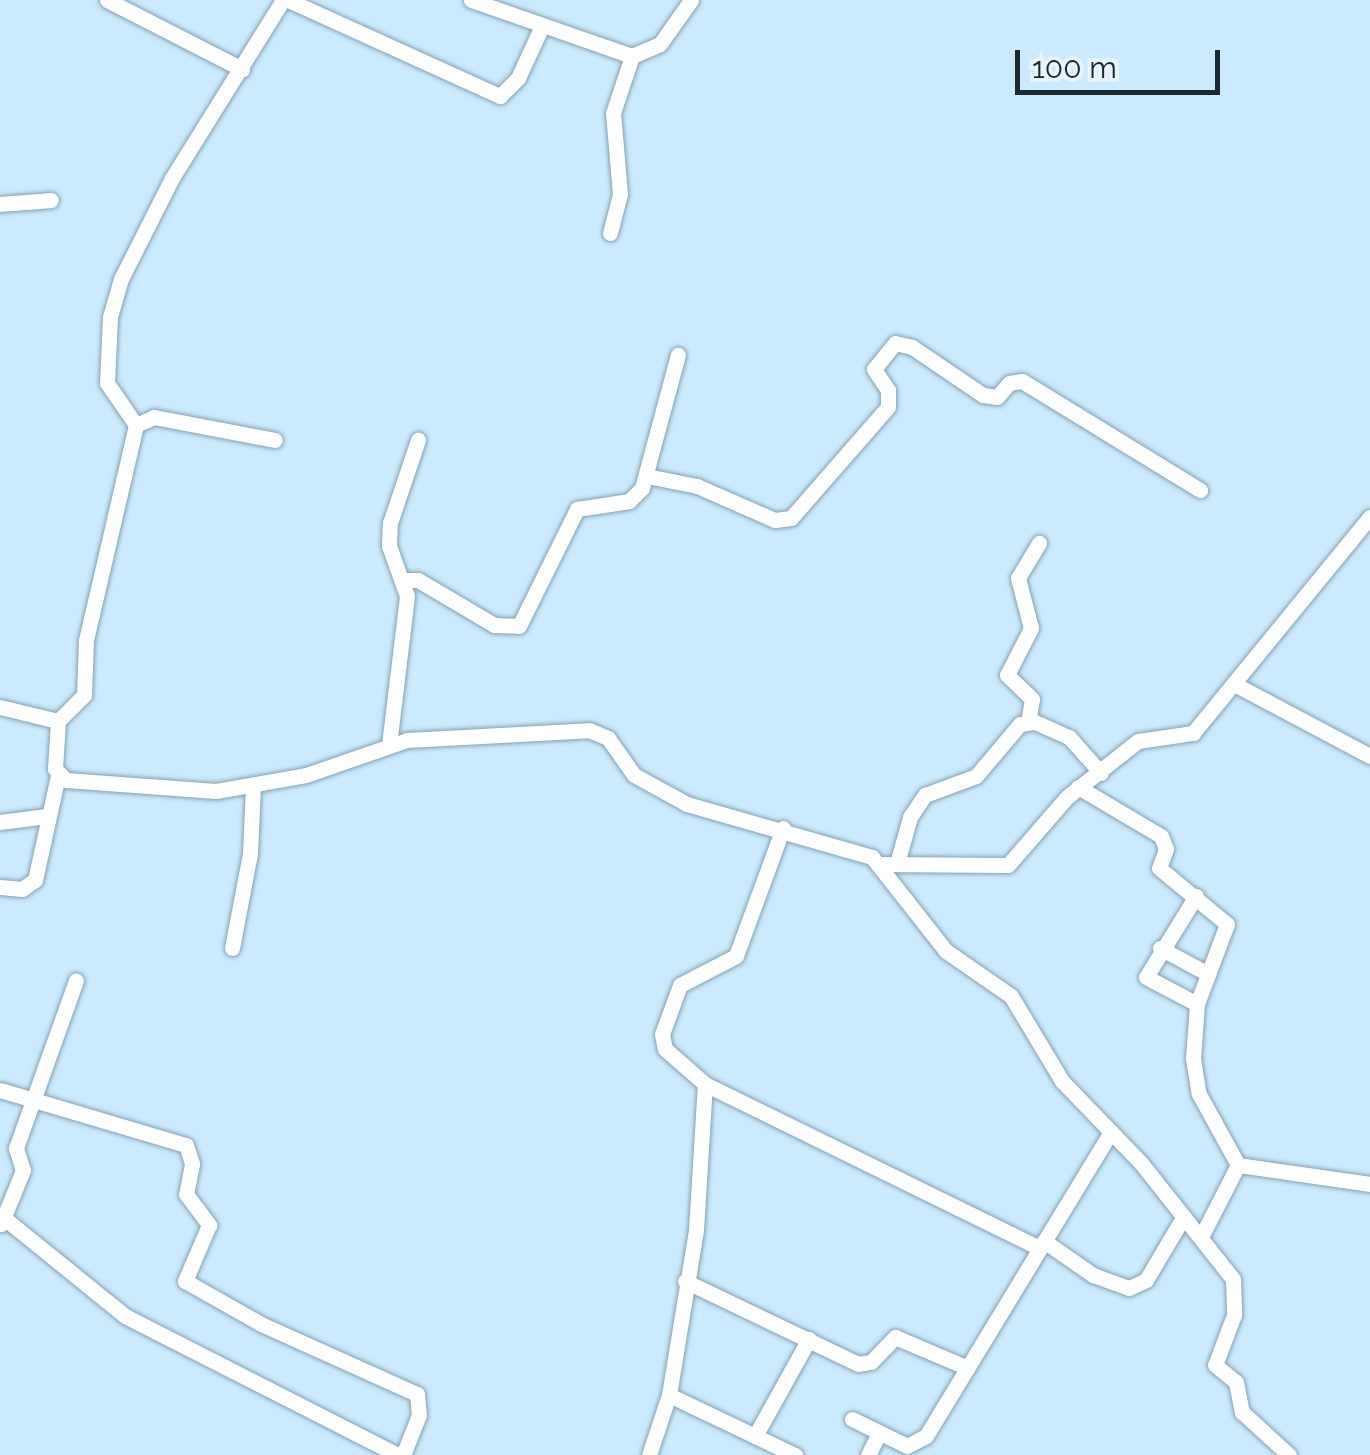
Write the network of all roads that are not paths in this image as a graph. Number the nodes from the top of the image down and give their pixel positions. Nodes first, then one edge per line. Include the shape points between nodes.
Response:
1 (107, 0) edge
2 (286, 0) edge
3 (472, 0) edge
4 (691, 0) edge
5 (542, 26) junction
6 (632, 56) junction
7 (242, 70) junction
8 (51, 200) dead end
9 (0, 204) edge
10 (610, 233) dead end
11 (678, 355) dead end
12 (136, 425) junction
13 (274, 440) dead end
14 (418, 440) dead end
15 (647, 476) junction
16 (1200, 490) dead end
17 (1370, 517) edge
18 (1039, 543) dead end
19 (403, 580) junction
20 (1234, 684) junction
21 (0, 707) edge
22 (58, 720) junction
23 (1028, 722) junction
24 (389, 745) junction
25 (1370, 756) edge
26 (1101, 773) junction
27 (58, 775) junction
28 (253, 786) junction
29 (1078, 788) junction
30 (47, 816) junction
31 (0, 822) edge
32 (783, 828) junction
33 (898, 860) junction
34 (879, 864) junction
35 (0, 887) edge
36 (1196, 896) junction
37 (232, 948) dead end
38 (1160, 948) junction
39 (1208, 974) junction
40 (76, 980) dead end
41 (1197, 1004) junction
42 (705, 1084) junction
43 (0, 1090) edge
44 (38, 1102) junction
45 (1111, 1132) junction
46 (1238, 1165) junction
47 (1370, 1184) edge
48 (1184, 1216) junction
49 (2, 1222) edge
50 (1201, 1237) junction
51 (1042, 1244) junction
52 (684, 1281) junction
53 (810, 1339) junction
54 (968, 1368) junction
55 (669, 1395) junction
56 (852, 1419) dead end
57 (879, 1433) junction
58 (756, 1436) junction
59 (401, 1455) edge
60 (649, 1455) edge
61 (795, 1455) edge
62 (868, 1455) edge
63 (1289, 1455) edge

1 - 7 street
2 - 5 street via 500,96 518,78
2 - 7 street
3 - 5 street
4 - 6 street via 660,44
5 - 6 street
6 - 10 street via 614,114 620,194
7 - 12 street via 172,178 121,279 108,330 108,383
8 - 9 street
11 - 15 street
12 - 13 street via 154,417
12 - 22 street via 101,564 84,695
14 - 19 street via 390,523 389,546
15 - 16 street via 697,486 775,520 791,518 888,407 888,390 874,368 895,343 912,347 983,396 1022,382
15 - 19 street via 629,501 577,509 519,626 494,625 418,580
17 - 20 street
18 - 23 street via 1018,578 1031,628 1007,676 1032,699
19 - 24 street via 407,596
20 - 25 street
20 - 26 street via 1193,733 1148,736
21 - 22 street
22 - 27 street
23 - 26 street via 1069,737
23 - 33 street via 1012,729 976,776 925,794 910,817
24 - 28 street
24 - 32 street via 589,730 608,738 634,775 658,790
26 - 29 street
27 - 28 street via 151,788
27 - 30 street
28 - 37 street via 250,854
29 - 33 street via 1008,866
29 - 36 street via 1162,836 1166,849 1159,868
30 - 31 street
30 - 35 street via 35,880 22,888
32 - 34 street via 856,849
32 - 42 street via 736,956 723,968 690,976 666,1023 665,1048
33 - 34 street
34 - 45 street via 946,951 1012,996 1062,1080
36 - 38 street
36 - 39 street via 1227,924
38 - 39 street
38 - 41 street via 1146,977
39 - 41 street
40 - 44 street
41 - 46 street via 1193,1058 1199,1094
42 - 51 street
42 - 52 street via 696,1230
43 - 44 street
44 - 49 street via 16,1148 23,1170
44 - 59 street via 186,1145 192,1164 186,1194 209,1225 186,1280 417,1394 420,1415
45 - 48 street
45 - 51 street
46 - 47 street
46 - 50 street
48 - 50 street
48 - 51 street via 1137,1287 1113,1285
49 - 59 street via 125,1316
50 - 63 street via 1237,1288 1216,1365 1236,1382 1242,1412
51 - 54 street
52 - 53 street
52 - 55 street
53 - 54 street via 865,1366 895,1337
53 - 58 street
54 - 57 street via 918,1444
55 - 58 street
55 - 60 street
56 - 57 street
57 - 62 street
58 - 61 street

